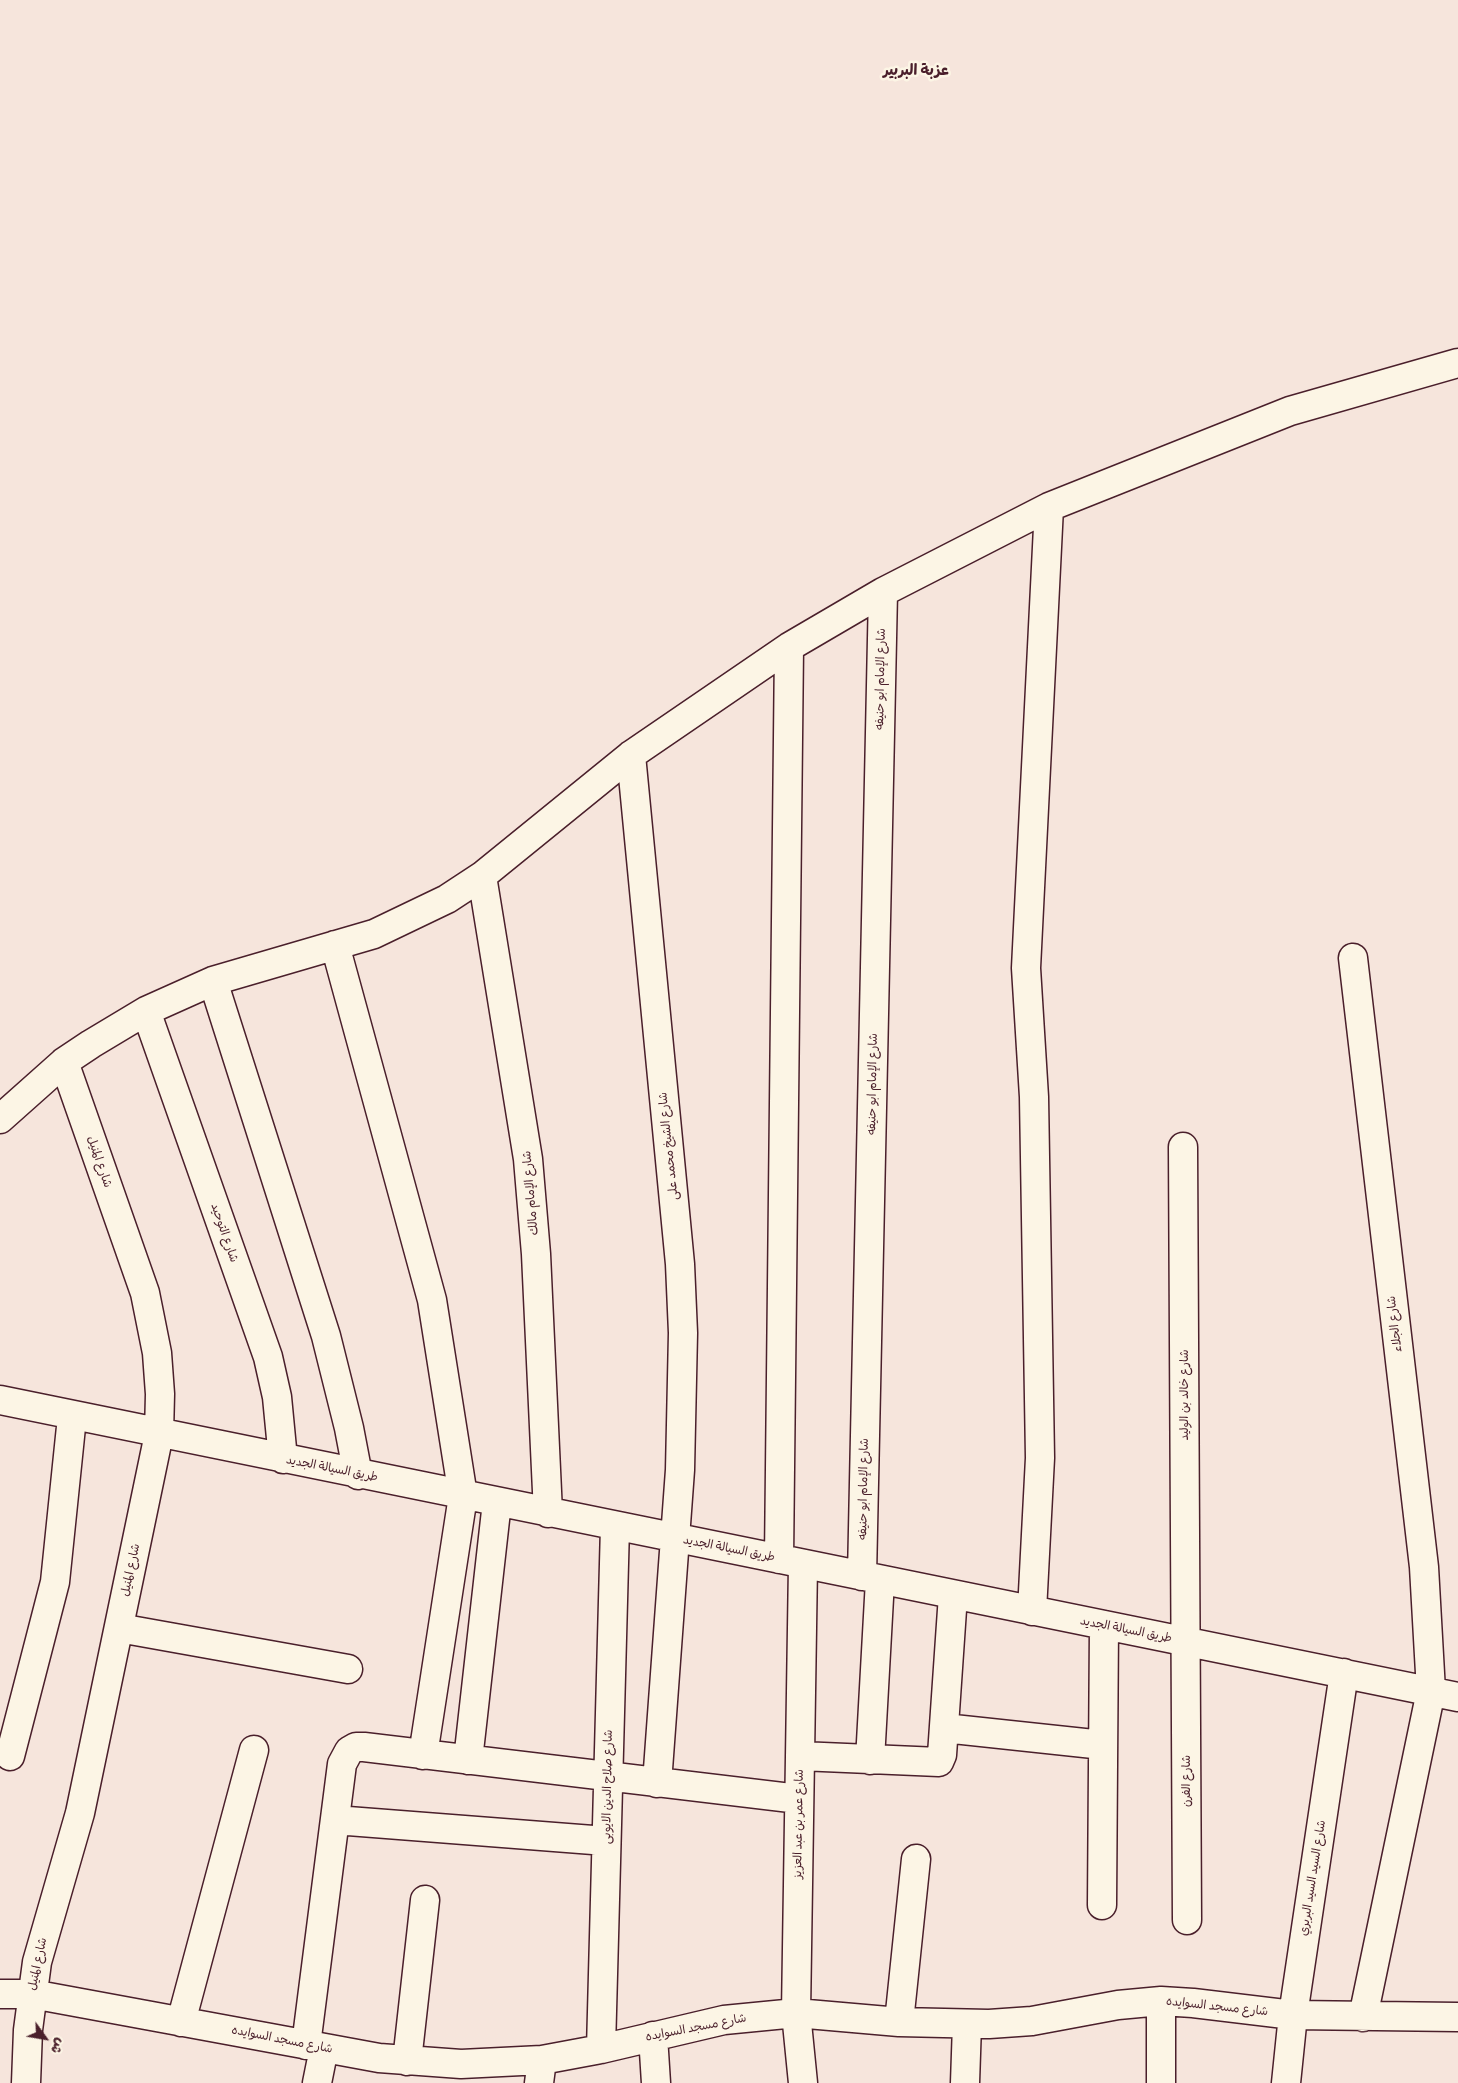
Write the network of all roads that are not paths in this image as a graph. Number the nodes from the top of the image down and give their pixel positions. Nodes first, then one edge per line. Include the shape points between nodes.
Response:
1 (1458, 363) edge
2 (1049, 507) junction
3 (883, 592) junction
4 (789, 647) junction
5 (631, 755) junction
6 (482, 876) junction
7 (335, 945) junction
8 (1353, 958) dead end
9 (213, 981) junction
10 (146, 1011) junction
11 (64, 1062) junction
12 (0, 1119) edge
13 (1183, 1147) dead end
14 (0, 1400) edge
15 (72, 1416) junction
16 (159, 1434) junction
17 (283, 1459) junction
18 (358, 1475) junction
19 (463, 1496) junction
20 (497, 1502) junction
21 (548, 1513) junction
22 (614, 1526) junction
23 (675, 1538) junction
24 (791, 1562) junction
25 (871, 1578) junction
26 (953, 1595) junction
27 (1032, 1611) junction
28 (1104, 1625) junction
29 (119, 1628) junction
30 (1187, 1642) junction
31 (348, 1669) dead end
32 (1344, 1674) junction
33 (1431, 1691) junction
34 (1458, 1697) edge
35 (944, 1728) junction
36 (1103, 1745) junction
37 (254, 1750) dead end
38 (423, 1755) junction
39 (10, 1756) dead end
40 (800, 1756) junction
41 (468, 1760) junction
42 (870, 1760) junction
43 (608, 1776) junction
44 (657, 1782) junction
45 (799, 1800) junction
46 (335, 1820) junction
47 (606, 1841) junction
48 (916, 1859) dead end
49 (425, 1900) dead end
50 (1102, 1905) dead end
51 (1187, 1920) dead end
52 (0, 1994) edge
53 (32, 1994) junction
54 (1161, 2001) junction
55 (796, 2013) junction
56 (1293, 2015) junction
57 (1363, 2016) junction
58 (1458, 2016) edge
59 (181, 2022) junction
60 (899, 2022) junction
61 (967, 2024) junction
62 (653, 2036) junction
63 (315, 2046) junction
64 (601, 2048) junction
65 (406, 2061) junction
66 (541, 2071) edge
67 (26, 2083) edge
68 (317, 2083) edge
69 (656, 2083) edge
70 (802, 2083) edge
71 (965, 2083) edge
72 (1161, 2083) edge
73 (1286, 2083) edge

1 - 2 street via 1290,411
2 - 3 street
2 - 27 street via 1026,968 1034,1097 1040,1458
3 - 4 street
3 - 25 street, شارع الإمام ابو حنيفه
4 - 5 street
4 - 24 street, شارع عمر بن عبد العزيز
5 - 6 street
5 - 23 street, شارع الشيخ محمد على via 680,1264 683,1401
6 - 7 street via 411,918 374,934
6 - 21 street, شارع الإمام مالك via 530,1178
7 - 9 street
7 - 19 street via 432,1300
8 - 33 street, شارع الجلاء via 1422,1549
9 - 10 street
9 - 18 street via 320,1318
10 - 11 street
10 - 17 street, شارع التوحيد via 268,1356 277,1397
11 - 12 street
11 - 16 street, شارع المنيل via 145,1293 157,1353
13 - 30 street, شارع خالد بن الوليد
14 - 15 street, طريق السيالة الجديد
15 - 16 street, طريق السيالة الجديد
15 - 39 street via 55,1582
16 - 17 street, طريق السيالة الجديد
16 - 29 street, شارع المنيل
17 - 18 street, طريق السيالة الجديد
18 - 19 street, طريق السيالة الجديد
19 - 20 street, طريق السيالة الجديد
19 - 38 street
20 - 21 street, طريق السيالة الجديد
20 - 41 street
21 - 22 street, طريق السيالة الجديد
22 - 23 street, طريق السيالة الجديد
22 - 43 street, شارع صلاح الدين الايوبى
23 - 24 street, طريق السيالة الجديد
23 - 44 street, شارع الشيخ محمد على
24 - 25 street, طريق السيالة الجديد
24 - 40 street, شارع عمر بن عبد العزيز
25 - 26 street, طريق السيالة الجديد
25 - 42 street, شارع الإمام ابو حنيفه
26 - 27 street, طريق السيالة الجديد
26 - 35 street
27 - 28 street, طريق السيالة الجديد
28 - 30 street, طريق السيالة الجديد
28 - 36 street
29 - 31 street
29 - 53 street, شارع المنيل via 70,1856 46,1930
30 - 32 street, طريق السيالة الجديد
30 - 51 street, شارع الفرن
32 - 33 street, طريق السيالة الجديد
32 - 56 street, شارع السيد السيد البربري
33 - 34 street, طريق السيالة الجديد
33 - 57 street, شارع الجلاء
35 - 36 street
35 - 42 street via 942,1755 937,1763
36 - 50 street
37 - 59 street
38 - 41 street
38 - 46 street via 364,1747 349,1751 342,1764
40 - 42 street
40 - 45 street, شارع عمر بن عبد العزيز
41 - 43 street
43 - 44 street
43 - 47 street, شارع صلاح الدين الايوبى
44 - 45 street
45 - 55 street, شارع عمر بن عبد العزيز
46 - 47 street
46 - 63 street
47 - 64 street, شارع صلاح الدين الايوبى
48 - 60 street
49 - 65 street
52 - 53 street, شارع مسجد السوايده
53 - 59 street, شارع مسجد السوايده
53 - 67 street, شارع المنيل
54 - 56 street, شارع مسجد السوايده
54 - 61 street, شارع مسجد السوايده via 1118,2004 1032,2021
54 - 72 street
55 - 60 street, شارع مسجد السوايده
55 - 62 street, شارع مسجد السوايده via 724,2020
55 - 70 street, شارع عمر بن عبد العزيز
56 - 57 street, شارع مسجد السوايده
56 - 73 street, شارع السيد السيد البربري
57 - 58 street, شارع مسجد السوايده
59 - 63 street, شارع مسجد السوايده
60 - 61 street, شارع مسجد السوايده
61 - 71 street
62 - 64 street, شارع مسجد السوايده
62 - 69 street
63 - 65 street, شارع مسجد السوايده
63 - 68 street
64 - 66 street, شارع مسجد السوايده
65 - 66 street, شارع مسجد السوايده

